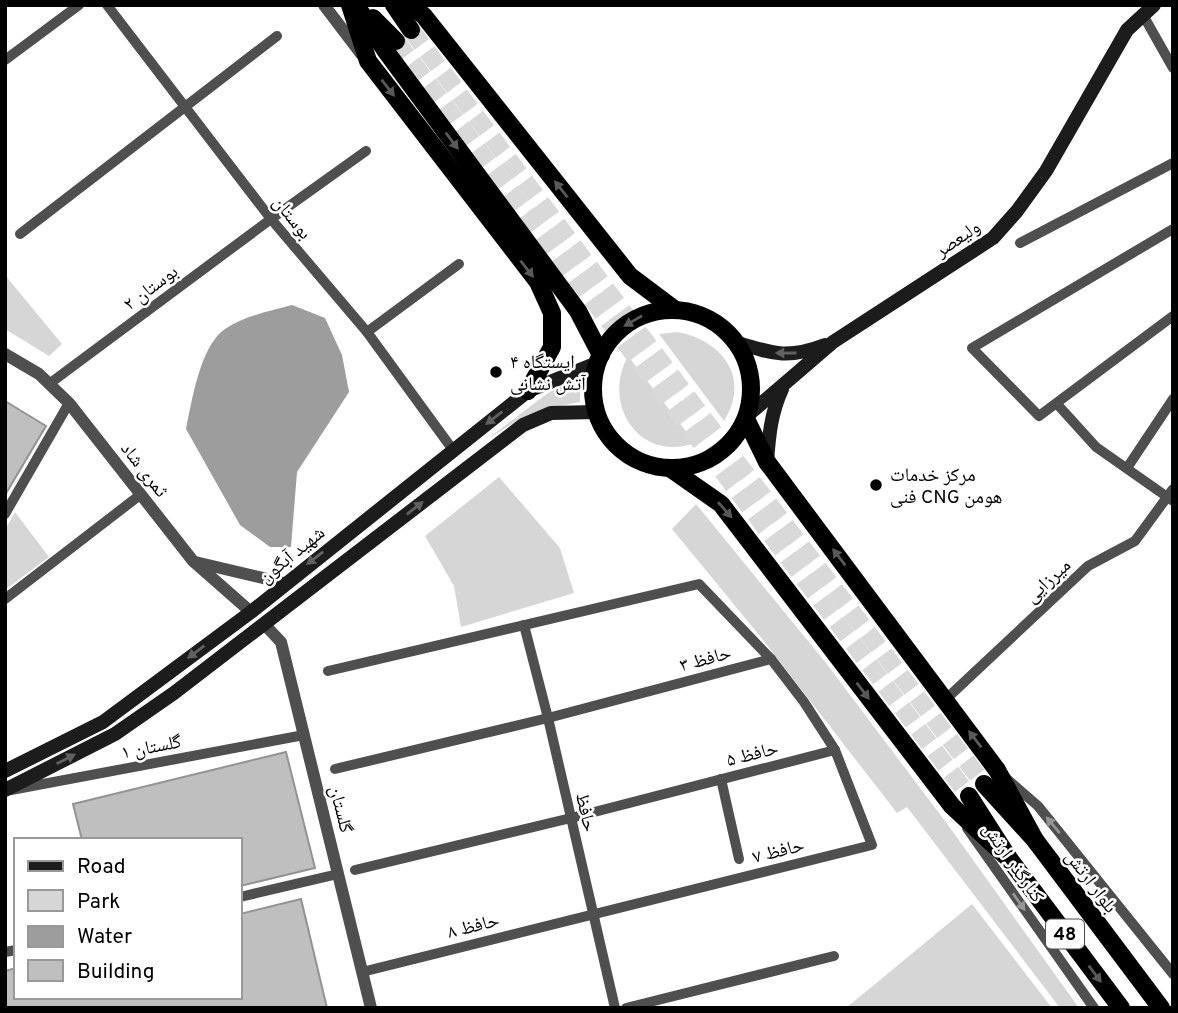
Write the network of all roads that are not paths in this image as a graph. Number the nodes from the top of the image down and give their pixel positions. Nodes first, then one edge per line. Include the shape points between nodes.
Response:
1 (79, 5) edge
2 (107, 5) edge
3 (324, 5) edge
4 (350, 5) edge
5 (356, 5) edge
6 (361, 5) edge
7 (394, 5) edge
8 (1154, 5) edge
9 (422, 9) edge
10 (1143, 15) junction
11 (411, 30) tunnel mouth
12 (277, 36) dead end
13 (396, 41) tunnel mouth
14 (5, 60) edge
15 (368, 61) junction
16 (1173, 68) edge
17 (185, 106) junction
18 (366, 152) dead end
19 (1173, 163) edge
20 (271, 219) junction
21 (1173, 229) edge
22 (20, 234) dead end
23 (1020, 243) dead end
24 (459, 264) dead end
25 (674, 309) junction
26 (1173, 316) edge
27 (367, 332) junction
28 (833, 342) junction
29 (738, 343) junction
30 (5, 354) edge
31 (599, 359) junction
32 (49, 384) junction
33 (784, 385) junction
34 (528, 391) junction
35 (1173, 399) edge
36 (69, 403) junction
37 (1057, 404) junction
38 (596, 412) junction
39 (747, 417) junction
40 (453, 450) junction
41 (767, 462) junction
42 (1127, 468) junction
43 (671, 469) junction
44 (141, 495) junction
45 (1171, 496) edge
46 (5, 514) edge
47 (372, 514) junction
48 (386, 531) junction
49 (193, 561) junction
50 (284, 583) junction
51 (5, 599) edge
52 (251, 611) junction
53 (264, 624) junction
54 (524, 625) junction
55 (771, 659) junction
56 (328, 671) dead end
57 (945, 700) junction
58 (548, 718) junction
59 (304, 735) junction
60 (835, 750) junction
61 (335, 769) dead end
62 (997, 770) junction
63 (5, 771) edge
64 (721, 779) junction
65 (984, 784) tunnel mouth
66 (5, 791) edge
67 (969, 796) tunnel mouth
68 (951, 806) junction
69 (571, 818) junction
70 (1035, 840) junction
71 (739, 859) dead end
72 (1010, 860) junction
73 (355, 870) dead end
74 (338, 874) junction
75 (242, 897) edge
76 (592, 913) junction
77 (834, 956) dead end
78 (362, 972) junction
79 (1173, 974) edge
80 (371, 1008) edge
81 (615, 1008) edge
82 (626, 1008) edge
83 (1094, 1008) edge
84 (1121, 1008) edge
85 (1161, 1008) edge

1 - 14 street
2 - 17 street, بوستان
3 - 15 street
4 - 15 highway
5 -> 31 highway via 385,51 578,311
6 - 13 highway
7 - 11 highway
8 - 10 main road, ولیعصر
25 -> 9 highway via 630,276
10 - 16 street
10 - 28 main road, ولیعصر via 1127,30 1046,171 993,238
12 - 17 street
15 -> 34 highway via 538,282 552,313 552,347
17 - 20 street, بوستان
17 - 22 street
18 - 20 street, بوستان ۲
19 - 23 street
20 - 27 street, بوستان
20 - 32 street, بوستان ۲
21 - 37 street via 972,348 1039,416
24 - 27 street
25 - 29 highway via 714,321
25 -> 31 highway via 626,324
26 - 37 street
27 - 40 street, بوستان
28 -> 29 main road via 804,353 777,355
28 - 33 main road, ولیعصر
29 - 39 highway via 749,366 753,391
30 - 32 street, ثمری شاد
31 - 34 main road, شهید آبگون
31 - 38 highway via 592,387
32 - 36 street, ثمری شاد
33 - 39 main road, ولیعصر
33 - 41 main road via 769,428
34 -> 40 main road, شهید آبگون
35 - 42 street
36 - 44 street, ثمری شاد
36 - 46 street
37 - 42 street via 1096,447
38 - 43 highway via 607,435 624,453
48 -> 38 main road, شهید آبگون via 523,425 551,413
39 - 41 highway
39 - 43 highway via 718,454 704,463
40 - 47 main road, شهید آبگون
57 -> 41 highway
42 - 45 street
43 -> 68 highway via 721,504
44 - 49 street, ثمری شاد
44 - 51 street
45 - 57 street, میرزایی via 1135,541 1088,566
47 - 48 main road
47 -> 50 main road, شهید آبگون
48 - 53 main road, شهید آبگون
49 - 50 street
49 - 52 street, ثمری شاد
50 - 52 main road, شهید آبگون
52 -> 63 main road, شهید آبگون via 103,722
53 - 59 street, گلستان via 281,642
66 -> 53 main road, شهید آبگون via 115,734
54 - 55 street, حافظ ۳ via 699,584
54 - 56 street
54 - 58 street, حافظ
55 - 58 street, حافظ ۳
55 - 60 street
62 -> 57 highway
58 - 61 street, حافظ ۳
58 - 69 street, حافظ
59 - 66 street, گلستان ۱
59 - 74 street, گلستان
60 - 64 street, حافظ ۵
60 - 76 street, حافظ ۷ via 872,845
62 - 70 highway
79 -> 62 street via 1038,806
64 - 69 street, حافظ ۵
64 - 71 street
65 - 70 highway, بلوار ارتش / 48
67 - 72 highway, 48
68 - 72 highway
68 -> 83 street, کنارگذر ارتش
69 - 73 street, حافظ ۵
69 - 76 street, حافظ
70 - 85 highway, بلوار ارتش / 48
72 -> 84 highway, 48
74 - 75 street
74 - 78 street, گلستان
76 - 78 street, حافظ ۸
76 - 81 street, حافظ
77 - 82 street
78 - 80 street, گلستان

